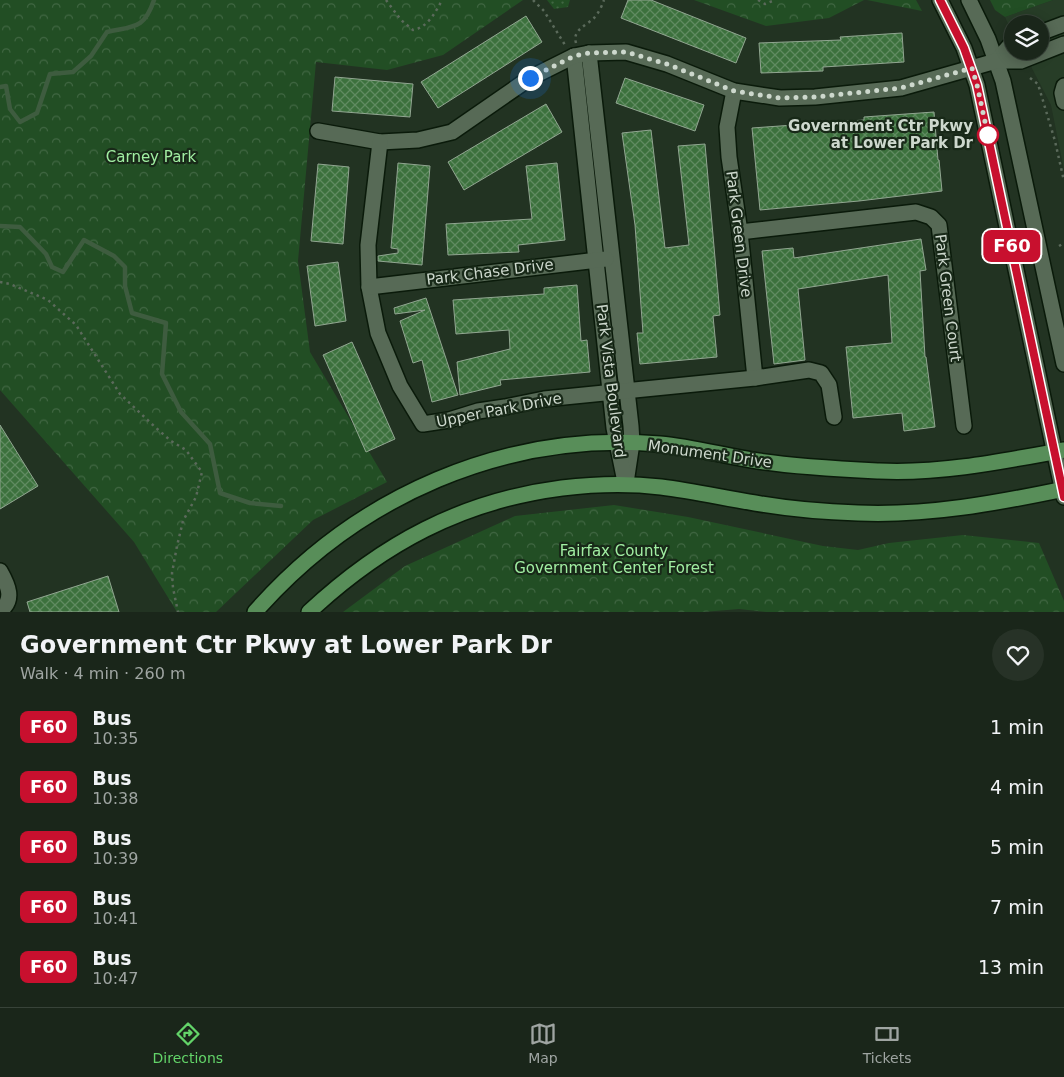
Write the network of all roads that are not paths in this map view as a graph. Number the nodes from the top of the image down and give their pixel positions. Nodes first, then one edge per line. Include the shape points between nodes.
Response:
1 (940, 0) edge
2 (969, 0) edge
3 (1064, 24) edge
4 (1049, 30) edge
5 (1064, 44) edge
6 (570, 52) junction
7 (1004, 52) edge
8 (589, 53) junction
9 (996, 61) junction
10 (972, 68) junction
11 (1064, 86) edge
12 (734, 91) junction
13 (1064, 102) edge
14 (318, 131) dead end
15 (380, 142) junction
16 (740, 232) junction
17 (612, 258) junction
18 (596, 260) junction
19 (369, 286) junction
20 (1064, 364) edge
21 (755, 378) junction
22 (627, 391) junction
23 (610, 393) junction
24 (834, 417) dead end
25 (964, 426) dead end
26 (616, 443) junction
27 (632, 444) junction
28 (1059, 451) edge
29 (626, 484) junction
30 (1064, 492) edge
31 (0, 571) edge
32 (0, 611) edge
33 (255, 612) edge
34 (309, 612) edge

1 - 10 street
2 - 9 street
3 - 4 street
5 - 9 street via 1021,61
6 - 8 street
6 - 15 street via 452,132 418,140
6 - 18 street, Park Vista Boulevard
7 - 9 street
8 - 12 street via 626,52 667,64
8 - 17 street, Park Vista Boulevard
9 - 10 street
9 - 20 street
10 - 12 street via 901,88 815,97 780,98
10 - 28 street
11 - 13 street
12 - 16 street, Park Green Drive via 727,127
14 - 15 street
15 - 19 street, Upper Park Drive via 368,246
16 - 21 street, Park Green Drive
16 - 25 street, Park Green Court via 916,212 931,217 939,225
17 - 18 street, Park Chase Drive
17 - 22 street, Park Vista Boulevard
18 - 19 street, Park Chase Drive
18 - 23 street, Park Vista Boulevard
19 - 23 street, Upper Park Drive via 378,333 400,386 423,424 544,399
21 - 22 street, Upper Park Drive
21 - 24 street, Upper Park Drive via 809,370 821,373 829,384
22 - 23 street, Upper Park Drive
22 - 27 street, Park Vista Boulevard
23 - 26 street, Park Vista Boulevard
26 - 27 main road, Monument Drive
26 - 29 street, Park Vista Boulevard
26 - 33 main road, Monument Drive via 566,446 506,457 439,478 404,494 363,518 313,555
27 - 28 main road, Monument Drive via 691,448 781,464 881,471 931,470
27 - 29 street, Park Vista Boulevard
28 - 30 street
29 - 30 main road via 660,486 781,507 859,513 938,510
29 - 34 main road via 584,485 480,505 441,521 373,559
31 - 32 street via 10,598

